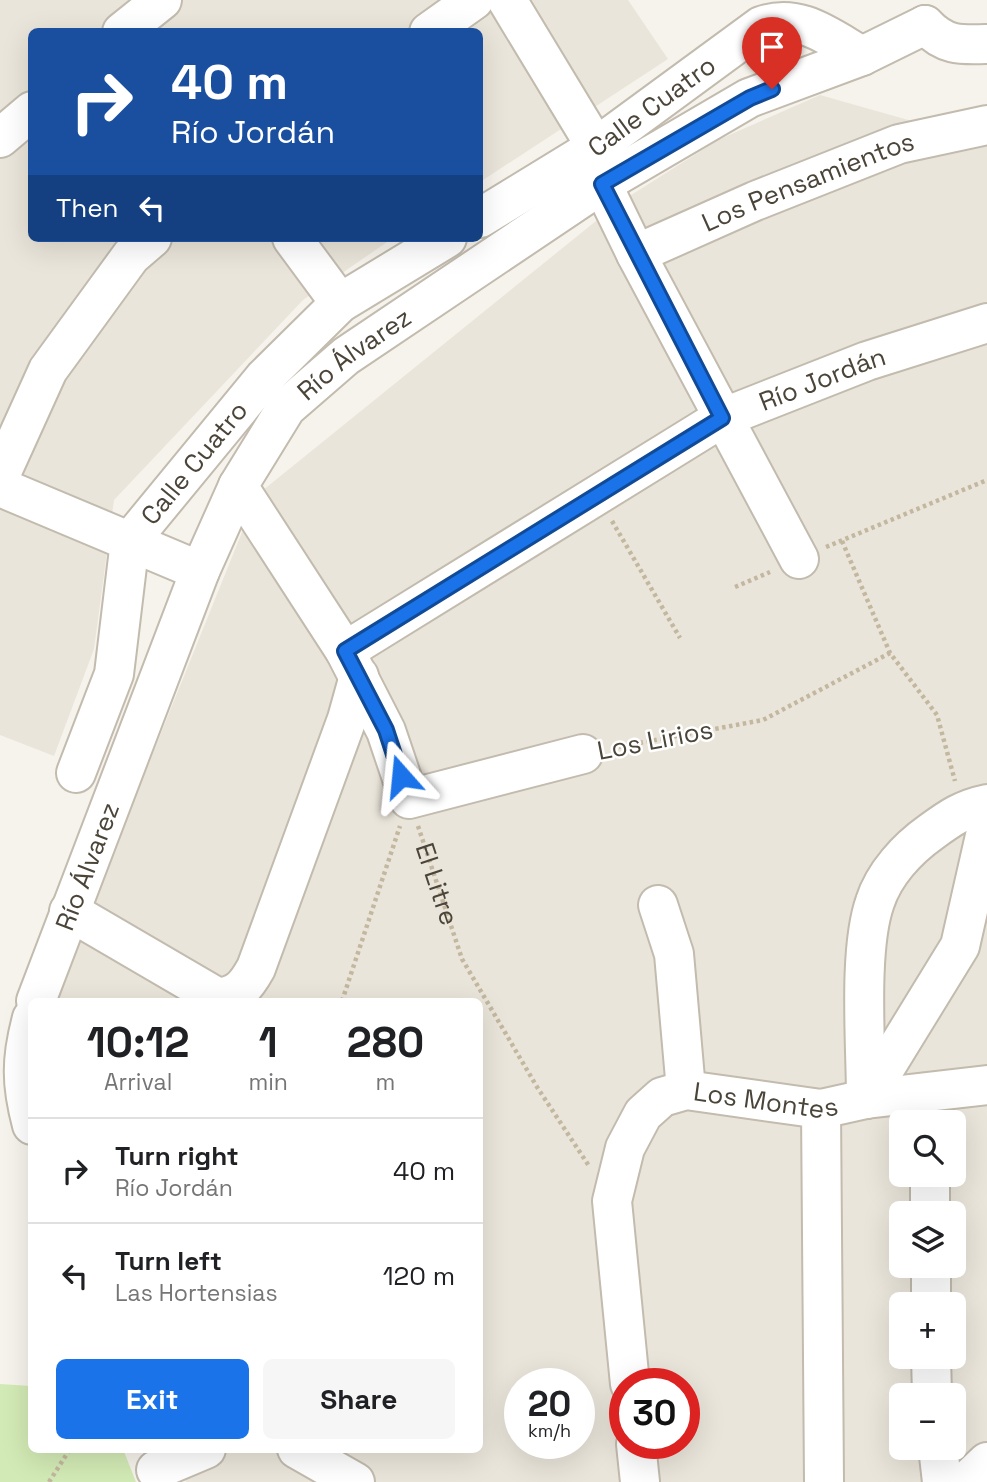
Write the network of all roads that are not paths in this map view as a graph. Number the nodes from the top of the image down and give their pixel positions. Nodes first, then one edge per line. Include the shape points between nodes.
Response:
1 (474, 0) edge
2 (507, 0) edge
3 (782, 10) edge
4 (933, 13) edge
5 (435, 28) edge
6 (987, 44) edge
7 (862, 56) junction
8 (28, 114) edge
9 (987, 125) edge
10 (0, 138) edge
11 (596, 147) junction
12 (602, 184) junction
13 (483, 216) edge
14 (147, 242) edge
15 (295, 242) edge
16 (440, 242) edge
17 (636, 254) junction
18 (340, 303) junction
19 (987, 323) edge
20 (722, 418) junction
21 (0, 477) edge
22 (238, 486) junction
23 (0, 487) edge
24 (130, 541) junction
25 (799, 559) road end
26 (200, 571) junction
27 (352, 664) junction
28 (583, 754) road end
29 (76, 773) dead end
30 (979, 813) edge
31 (658, 905) dead end
32 (69, 911) junction
33 (37, 998) edge
34 (28, 1034) edge
35 (987, 1085) edge
36 (686, 1090) junction
37 (866, 1099) junction
38 (930, 1106) edge
39 (821, 1109) junction
40 (28, 1111) edge
41 (628, 1368) edge
42 (195, 1453) edge
43 (308, 1453) edge
44 (638, 1459) edge
45 (939, 1460) edge
46 (987, 1462) edge
47 (155, 1467) edge
48 (353, 1470) edge
49 (640, 1482) edge
50 (824, 1482) edge
51 (942, 1482) edge
52 (966, 1482) edge

1 - 5 street
2 - 11 street
3 - 7 street, Calle Cuatro via 792,20
3 - 11 street, Calle Cuatro
4 - 6 street, Río Álvarez via 938,39 956,46
4 - 7 street, Río Álvarez
7 - 12 street, Río Álvarez via 750,98
8 - 10 street
9 - 17 street, Los Pensamientos via 899,144
11 - 13 street, Calle Cuatro
12 - 17 street
12 - 22 street, Río Álvarez via 346,356 286,408
14 - 21 street via 131,256 48,370
15 - 18 street
16 - 18 street, Calle Cuatro
17 - 20 street
18 - 24 street, Calle Cuatro via 264,378
19 - 20 street, Río Jordán via 867,361
20 - 25 street
20 - 27 street, Río Jordán via 597,496
22 - 26 street, Río Álvarez
22 - 27 street
23 - 24 street
24 - 26 street
24 - 29 street, Calle Cuatro via 114,674
26 - 32 street, Río Álvarez
27 - 28 street, Los Lirios via 386,730 409,799
27 - 32 street via 347,719 246,986 234,995 218,998
30 - 37 street via 960,946
30 - 37 street via 922,838 888,874 874,903 867,947
31 - 36 street via 674,954
32 - 33 street, Río Álvarez
34 - 40 street via 22,1090
35 - 38 street, Los Montes
36 - 39 street, Los Montes
36 - 41 street, Los Montes via 662,1097 643,1114 625,1148 612,1202
37 - 38 street, Los Montes
37 - 39 street, Los Montes
39 - 50 street
42 - 47 street
43 - 48 street
44 - 49 street
45 - 51 street
46 - 52 street

